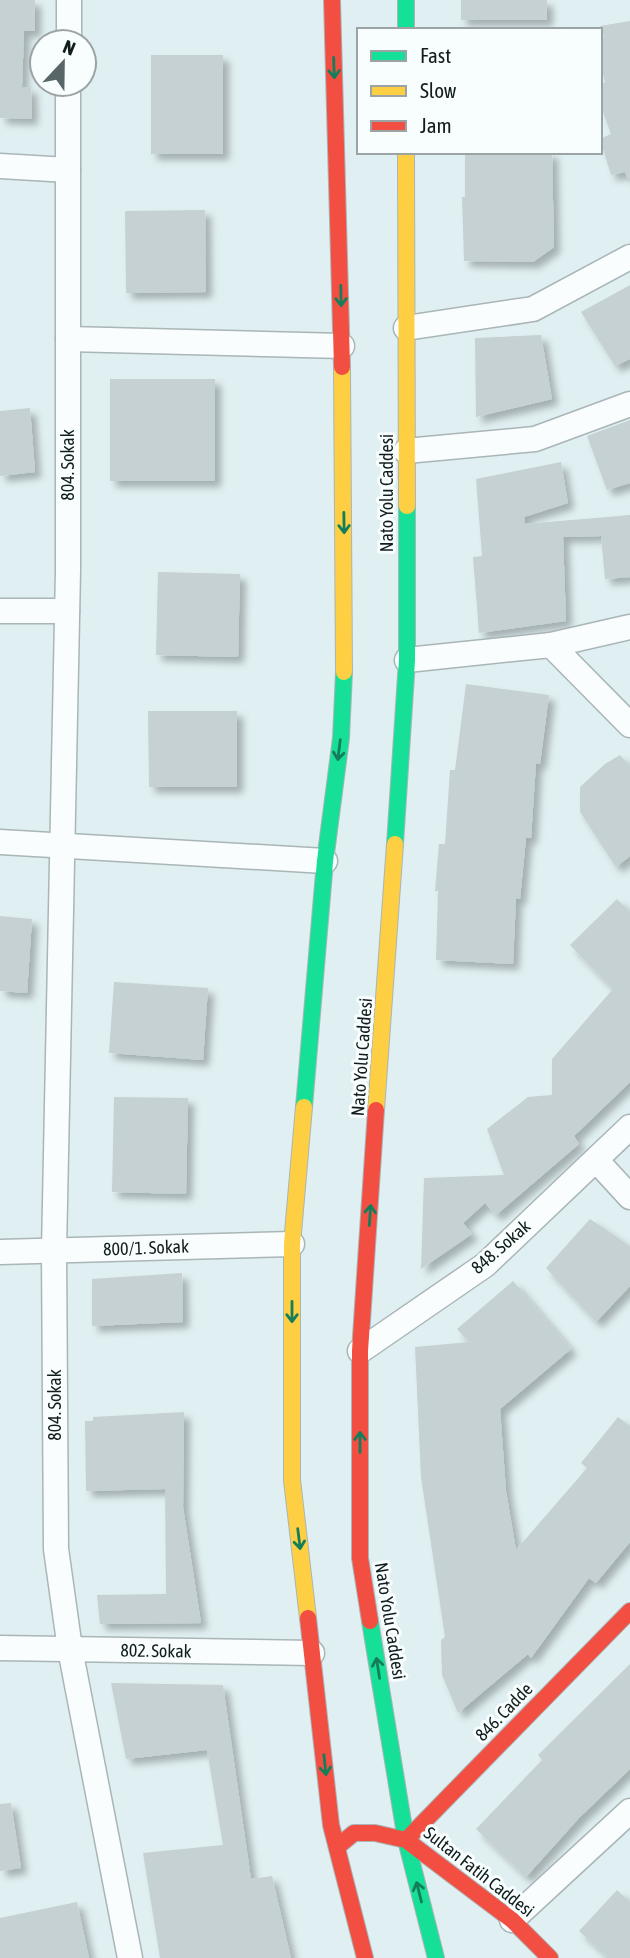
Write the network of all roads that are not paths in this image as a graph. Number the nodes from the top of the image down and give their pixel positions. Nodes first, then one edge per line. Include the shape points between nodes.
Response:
1 (69, 0) edge
2 (332, 0) edge
3 (406, 0) edge
4 (69, 28) edge
5 (406, 28) edge
6 (68, 98) edge
7 (406, 154) edge
8 (0, 166) edge
9 (68, 170) junction
10 (630, 257) edge
11 (406, 328) junction
12 (68, 339) junction
13 (342, 346) junction
14 (630, 404) edge
15 (406, 451) junction
16 (0, 611) edge
17 (66, 611) junction
18 (630, 626) edge
19 (551, 645) junction
20 (407, 660) junction
21 (630, 725) edge
22 (0, 842) edge
23 (63, 846) junction
24 (325, 861) junction
25 (630, 1127) edge
26 (596, 1160) junction
27 (630, 1197) edge
28 (292, 1244) junction
29 (54, 1251) junction
30 (0, 1252) edge
31 (360, 1351) junction
32 (630, 1611) edge
33 (0, 1648) edge
34 (70, 1649) junction
35 (312, 1653) junction
36 (630, 1811) edge
37 (406, 1840) junction
38 (337, 1847) junction
39 (512, 1920) junction
40 (130, 1958) edge
41 (365, 1958) edge
42 (436, 1958) edge
43 (550, 1958) edge

1 - 4 street
2 -> 13 main road
3 - 5 main road
6 - 9 street, 804. Sokak
7 - 11 main road, Nato Yolu Caddesi
8 - 9 street
9 - 12 street, 804. Sokak
10 - 11 street via 533,309
11 - 15 main road, Nato Yolu Caddesi
12 - 13 street
12 - 17 street, 804. Sokak
13 -> 24 main road via 345,636 341,737
14 - 15 street via 534,439
15 - 20 main road, Nato Yolu Caddesi
16 - 17 street
17 - 23 street, 804. Sokak
18 - 19 street
19 - 20 street
19 - 21 street
31 -> 20 main road, Nato Yolu Caddesi
22 - 23 street
23 - 24 street
23 - 29 street, 804. Sokak
24 - 28 main road
25 - 26 street, 848. Sokak
26 - 27 street
26 - 31 street, 848. Sokak via 485,1265
28 - 29 street, 800/1. Sokak
28 -> 35 main road via 292,1480
29 - 30 street, 800/1. Sokak
29 - 34 street, 804. Sokak via 55,1549
37 -> 31 main road, Nato Yolu Caddesi via 360,1558
32 - 37 main road, 846. Cadde
33 - 34 street, 802. Sokak
34 - 35 street, 802. Sokak
34 - 40 street, 804. Sokak
35 -> 38 main road
36 - 39 street
37 - 38 main road, Sultan Fatih Caddesi via 354,1833
37 - 39 main road, Sultan Fatih Caddesi
42 -> 37 main road, Nato Yolu Caddesi
38 - 41 main road
39 - 43 main road, Sultan Fatih Caddesi

